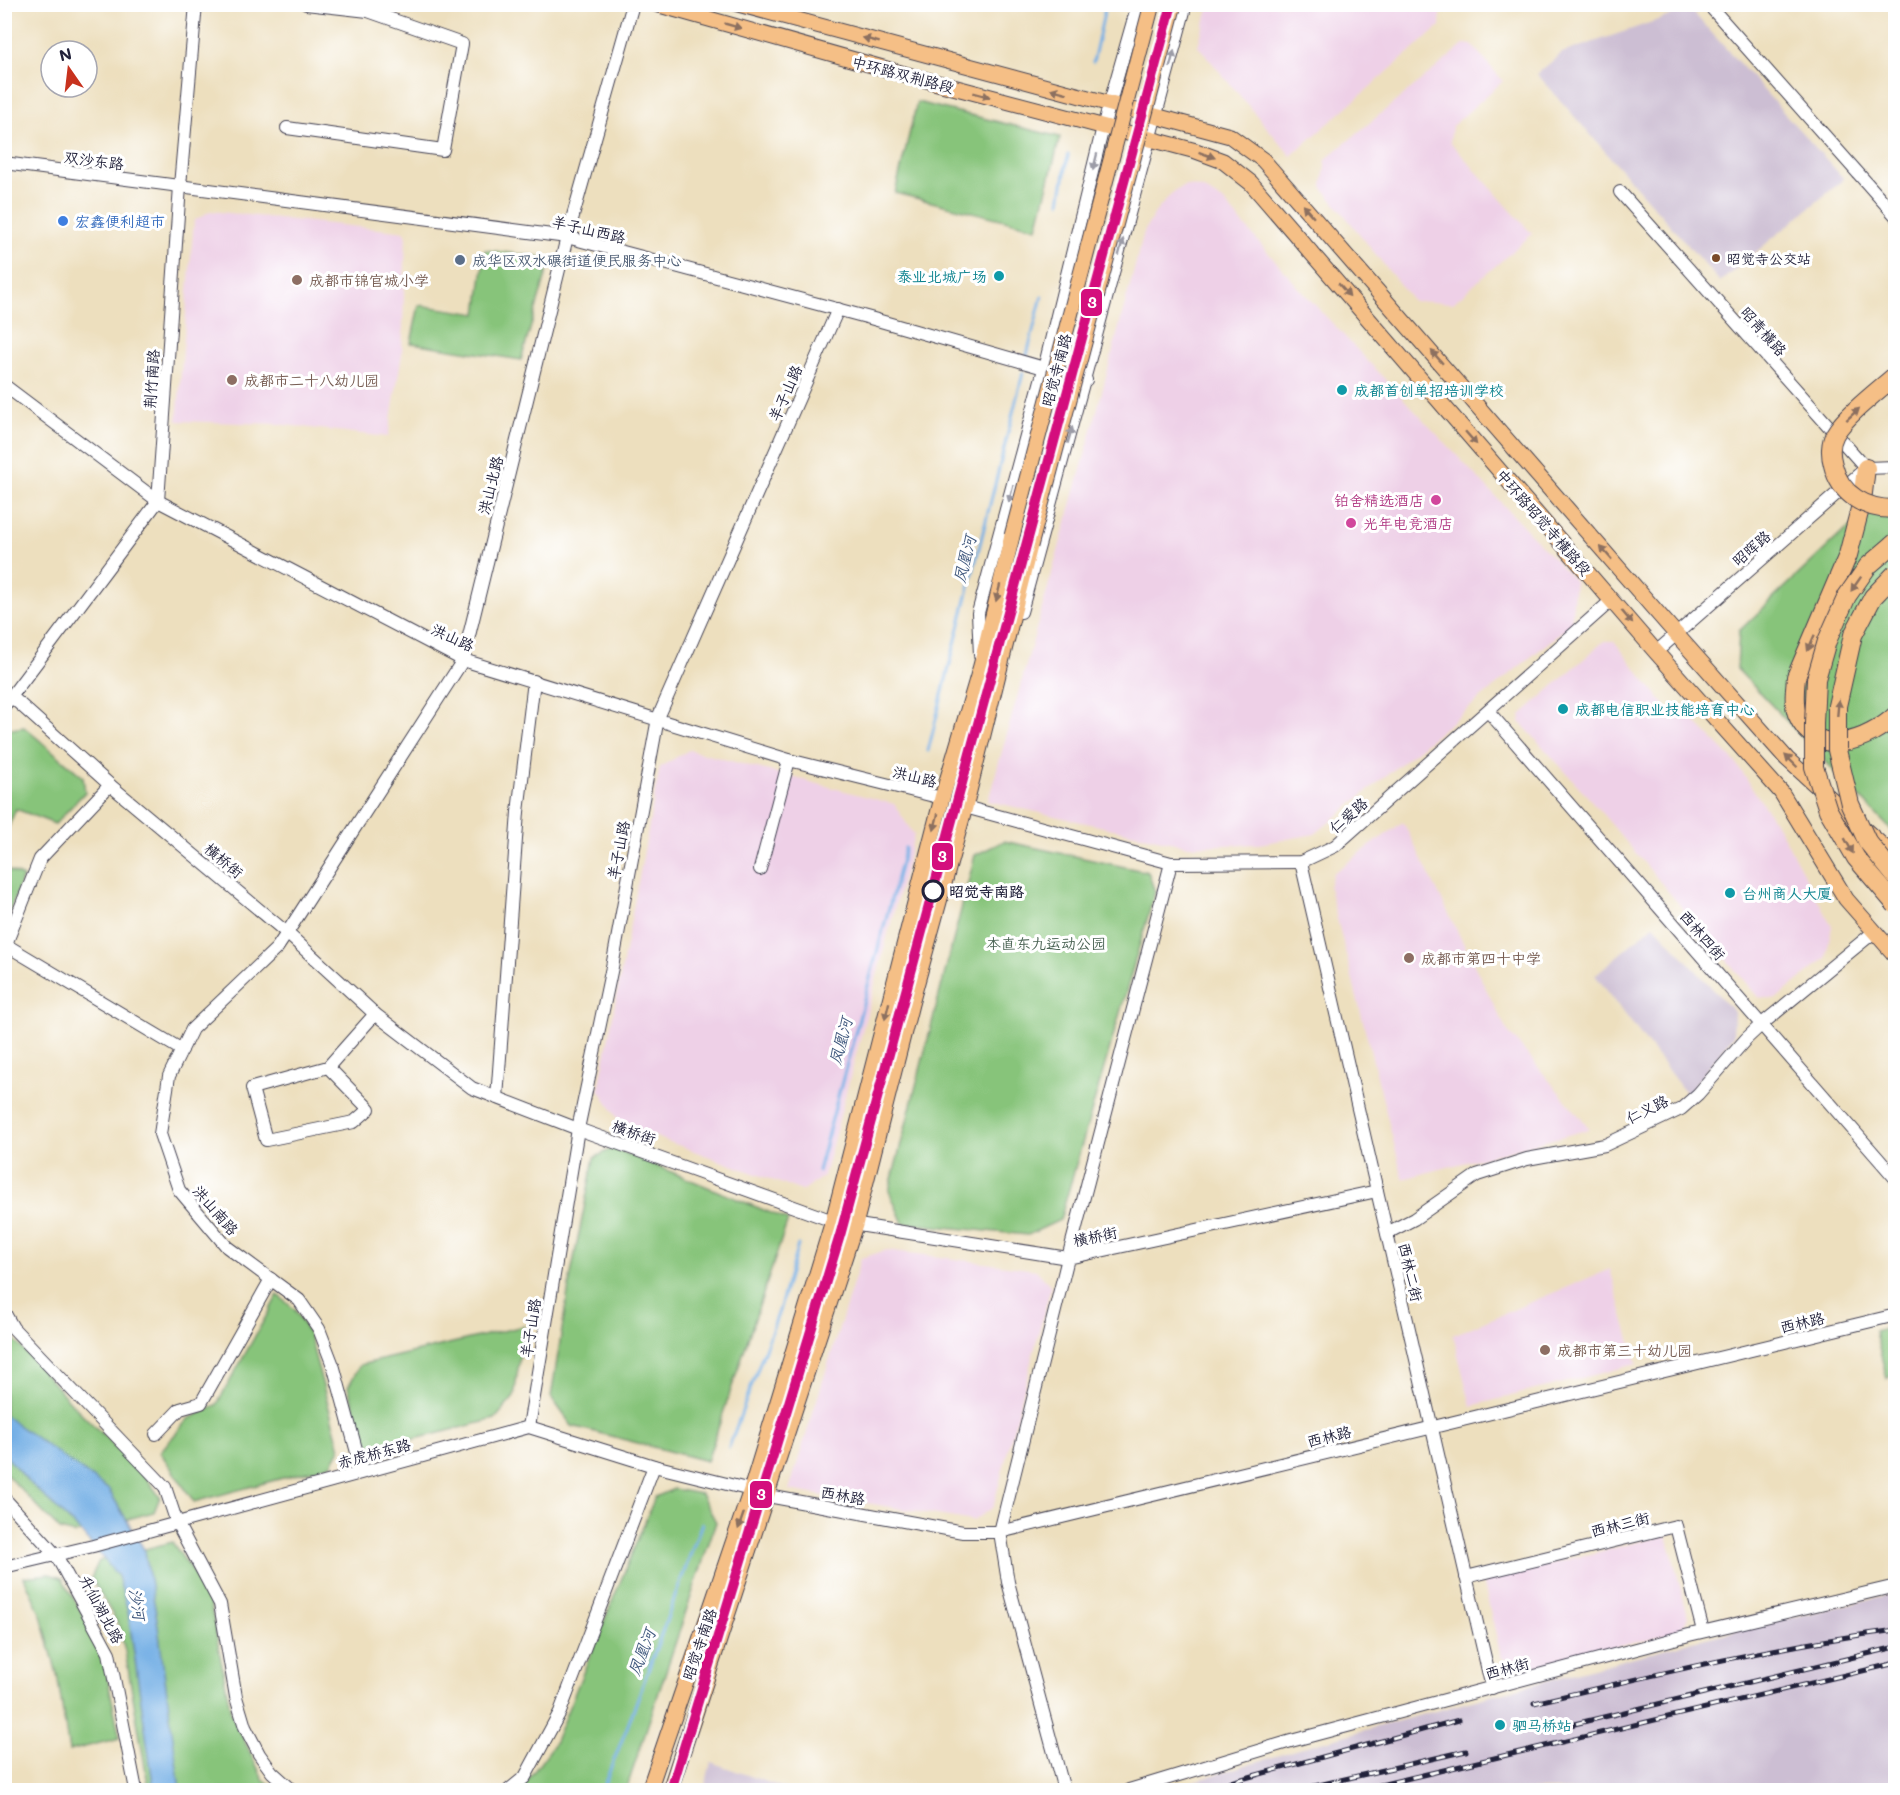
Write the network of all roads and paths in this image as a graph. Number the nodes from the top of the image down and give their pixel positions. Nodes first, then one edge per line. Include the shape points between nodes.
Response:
1 (196, 4) edge
2 (306, 4) edge
3 (633, 4) edge
4 (656, 4) edge
5 (738, 4) edge
6 (1138, 4) edge
7 (1152, 4) edge
8 (1174, 4) edge
9 (1186, 4) edge
10 (1708, 4) edge
11 (1110, 105) junction
12 (1157, 116) junction
13 (1103, 127) junction
14 (287, 128) dead end
15 (1151, 138) junction
16 (4, 163) edge
17 (180, 186) junction
18 (1620, 192) dead end
19 (1896, 216) edge
20 (567, 237) junction
21 (838, 309) junction
22 (1044, 369) junction
23 (1896, 375) edge
24 (1086, 380) junction
25 (4, 385) edge
26 (1896, 467) edge
27 (1866, 468) junction
28 (158, 501) junction
29 (1896, 508) edge
30 (1896, 542) edge
31 (1896, 573) edge
32 (1612, 600) junction
33 (1676, 634) junction
34 (1656, 652) junction
35 (463, 660) junction
36 (981, 666) junction
37 (998, 672) junction
38 (534, 681) junction
39 (8, 702) edge
40 (1488, 711) junction
41 (1896, 715) edge
42 (658, 718) junction
43 (789, 760) junction
44 (110, 785) junction
45 (942, 798) junction
46 (965, 807) junction
47 (1896, 858) edge
48 (1301, 862) junction
49 (1171, 863) junction
50 (760, 869) dead end
51 (1896, 877) edge
52 (1896, 905) edge
53 (1874, 932) junction
54 (287, 933) junction
55 (5, 947) edge
56 (1896, 956) edge
57 (375, 1014) junction
58 (1762, 1024) junction
59 (182, 1050) junction
60 (328, 1067) junction
61 (496, 1098) junction
62 (578, 1129) junction
63 (1896, 1179) edge
64 (1377, 1191) junction
65 (833, 1221) junction
66 (855, 1225) junction
67 (1387, 1233) junction
68 (1068, 1258) junction
69 (272, 1279) junction
70 (4, 1312) edge
71 (1896, 1316) edge
72 (1431, 1426) junction
73 (529, 1427) junction
74 (156, 1434) dead end
75 (654, 1466) junction
76 (362, 1471) junction
77 (751, 1490) junction
78 (768, 1496) junction
79 (4, 1498) edge
80 (177, 1523) junction
81 (1000, 1532) junction
82 (56, 1555) junction
83 (4, 1567) edge
84 (1466, 1577) junction
85 (1896, 1586) edge
86 (1703, 1631) junction
87 (1492, 1688) junction
88 (136, 1791) edge
89 (292, 1791) edge
90 (509, 1791) edge
91 (649, 1791) edge
92 (670, 1791) edge
93 (1064, 1791) edge
94 (1129, 1791) edge

1 - 17 street, 荆竹南路
2 - 14 street via 368,11 462,44 443,150
3 - 20 street, 洪山北路
4 -> 13 main road, 中环路双荆路段
11 -> 5 main road, 中环路双荆路段
6 - 11 street, 昭觉寺南路
7 -> 36 main road, 昭觉寺南路, bridge
8 - 37 main road, 昭觉寺南路, bridge
12 -> 9 street, 昭觉寺南路
10 - 19 street
11 - 12 main road, 中环路双荆路段
11 - 13 street, 昭觉寺南路
12 - 15 street, 昭觉寺南路
33 -> 12 main road, 中环路昭觉寺横路段 via 1263,160 1230,136
13 - 15 main road, 中环路双荆路段
13 -> 22 street, 昭觉寺南路
24 -> 15 street, 昭觉寺南路
15 -> 32 main road, 中环路昭觉寺横路段 via 1222,161 1251,183
16 - 17 street, 双沙东路
17 - 20 street, 羊子山西路
17 - 28 street, 荆竹南路
18 - 27 street, 昭青横路
20 - 21 street, 羊子山西路
20 - 35 street, 洪山北路
21 - 22 street, 羊子山西路
21 - 42 street, 羊子山路
22 - 24 street, 羊子山西路
22 -> 36 street, 昭觉寺南路 via 978,613
29 -> 23 highway, bridge via 1878,508 1854,498 1839,482 1831,448 1845,421
37 -> 24 street, 昭觉寺南路 via 1017,626
25 - 28 street, 洪山路
26 - 27 street
27 - 33 street, 昭晖路
27 -> 41 highway via 1848,555 1796,677 1794,697 1805,729 1818,739 1842,742 1873,734
28 - 35 street, 洪山路
28 - 39 street
30 -> 52 highway, bridge via 1868,566 1847,596 1816,679 1814,723 1814,767 1828,810 1856,858
51 -> 31 highway, bridge via 1867,841 1850,804 1836,750 1837,706 1853,635 1873,597
32 -> 34 main road, 中环路昭觉寺横路段
32 - 40 street, 仁爱路
33 - 34 street, 昭晖路
47 -> 33 main road, 中环路昭觉寺横路段 via 1787,759
34 - 53 main road, 中环路昭觉寺横路段 via 1781,792 1846,899
35 - 38 street, 洪山路
35 - 54 street, 洪山北路
36 - 45 main road, 昭觉寺南路
37 - 46 main road, 昭觉寺南路
38 - 42 street, 洪山路
38 - 61 street via 518,812
39 - 44 street, 横桥街
40 - 48 street, 仁爱路 via 1335,846
40 - 58 street, 西林四街
42 - 43 street, 洪山路
42 - 62 street, 羊子山路
43 - 45 street, 洪山路
43 - 50 street
44 - 54 street, 横桥街
44 - 55 street via 40,859
45 -> 65 main road, 昭觉寺南路
46 - 49 street, 仁爱路
46 - 66 main road, 昭觉寺南路
48 - 49 street, 仁爱路
48 - 64 street, 西林二街
49 - 68 street
53 - 56 main road, 中环路昭觉寺横路段
53 - 58 street, 仁义路
54 - 57 street, 横桥街
54 - 59 street, 洪山南路 via 277,948 192,1029
55 - 59 street
57 - 60 street
57 - 61 street, 横桥街 via 472,1088
58 - 63 street, 西林四街
58 - 67 street, 仁义路 via 1681,1109 1605,1145 1527,1159 1477,1175
59 - 69 street, 洪山南路 via 169,1076 160,1134 179,1190 227,1247
60 - 60 street via 252,1088 266,1140 354,1122 369,1109
61 - 62 street, 横桥街
62 - 65 street, 横桥街
62 - 73 street, 羊子山路
64 - 67 street, 西林二街
64 - 68 street, 横桥街
65 - 66 street, 横桥街
65 - 77 main road, 昭觉寺南路
66 - 68 street, 横桥街
66 - 78 main road, 昭觉寺南路
67 - 72 street, 西林二街
68 - 81 street
69 - 74 street via 201,1402 180,1409
69 - 76 street, 洪山南路 via 298,1300 319,1329 334,1368
70 - 80 street via 13,1328 165,1487
71 - 72 street, 西林路
72 - 81 street, 西林路
72 - 84 street, 西林二街
73 - 75 street
73 - 76 street, 赤虎桥东路
75 - 77 street
75 - 90 street via 560,1712 525,1777
76 - 80 street, 赤虎桥东路
77 -> 91 main road, 昭觉寺南路
78 - 81 street, 西林路 via 963,1532
78 - 92 main road, 昭觉寺南路
79 - 82 street, 升仙湖北路
80 - 82 street, 赤虎桥东路
80 - 89 street via 220,1604 245,1727 272,1772
81 - 93 street via 1008,1582
82 - 83 street, 赤虎桥东路
82 - 88 street, 升仙湖北路 via 109,1653
84 - 86 street, 西林三街 via 1676,1526
84 - 87 street, 西林二街
85 - 86 street, 西林街
86 - 87 street, 西林街
87 - 94 street, 西林街 via 1291,1741

